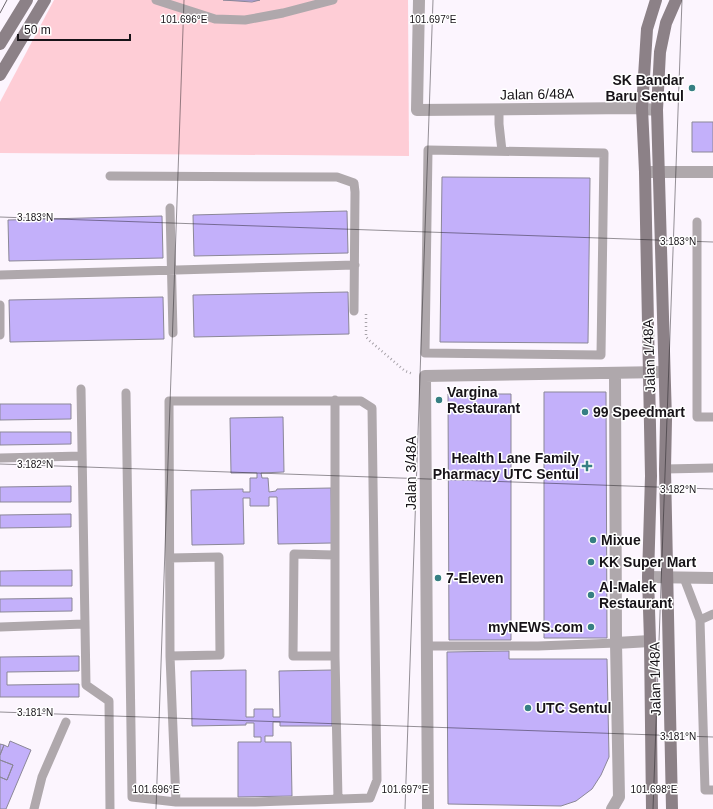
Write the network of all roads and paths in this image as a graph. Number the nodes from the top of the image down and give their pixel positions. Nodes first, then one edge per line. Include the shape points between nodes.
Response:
1 (27, 0) edge
2 (45, 0) edge
3 (156, 0) edge
4 (333, 0) edge
5 (418, 0) edge
6 (656, 0) edge
7 (676, 0) edge
8 (0, 44) edge
9 (0, 75) edge
10 (642, 108) junction
11 (499, 110) junction
12 (657, 110) junction
13 (502, 152) junction
14 (645, 172) junction
15 (659, 172) junction
16 (713, 172) edge
17 (110, 176) dead end
18 (170, 208) dead end
19 (698, 222) dead end
20 (355, 265) junction
21 (171, 270) junction
22 (0, 275) edge
23 (0, 305) edge
24 (354, 311) joint
25 (173, 333) dead end
26 (0, 335) edge
27 (664, 372) junction
28 (615, 373) junction
29 (648, 373) junction
30 (425, 376) junction
31 (81, 389) dead end
32 (126, 393) dead end
33 (335, 400) junction
34 (713, 417) edge
35 (82, 456) junction
36 (0, 458) edge
37 (713, 468) edge
38 (665, 469) junction
39 (334, 554) junction
40 (170, 558) junction
41 (648, 577) junction
42 (668, 577) junction
43 (684, 578) junction
44 (713, 578) edge
45 (713, 614) edge
46 (700, 620) junction
47 (84, 624) junction
48 (0, 627) edge
49 (650, 641) junction
50 (616, 643) junction
51 (427, 646) junction
52 (170, 656) junction
53 (335, 656) junction
54 (66, 722) dead end
55 (713, 790) edge
56 (338, 799) junction
57 (176, 802) junction
58 (279, 805) edge
59 (255, 806) edge
60 (34, 809) edge
61 (110, 809) edge
62 (428, 809) edge
63 (612, 809) edge
64 (652, 809) edge
65 (672, 809) edge

1 - 8 main road
2 - 9 main road
3 - 4 lane via 215,19 246,20
5 - 11 street, Jalan 6/48A via 417,110
6 - 10 main road, Jalan 1/48A via 647,29
7 - 12 main road, Jalan 1/48A via 666,23 660,52
10 - 11 street, Jalan 6/48A
10 - 12 street, Jalan 6/48A
10 - 14 main road, Jalan 1/48A
11 - 13 lane
12 - 15 main road, Jalan 1/48A
13 - 13 lane via 604,152 601,355 425,353 428,150
14 - 15 street
14 - 29 main road, Jalan 1/48A
15 - 16 street
15 - 27 main road, Jalan 1/48A
17 - 20 lane via 337,177 354,183
18 - 21 lane
19 - 34 lane via 697,417
20 - 21 lane
20 - 24 lane
21 - 22 lane
21 - 25 lane
23 - 26 lane
24 - 30 path via 366,312 366,337 370,341 405,371
27 - 29 street
27 - 38 main road, Jalan 1/48A
28 - 29 street
28 - 30 street
28 - 50 street
29 - 41 main road, Jalan 1/48A via 651,476
30 - 51 street, Jalan 3/48A
31 - 35 lane
32 - 57 lane via 132,797
33 - 39 lane
33 - 40 lane via 169,401
33 - 56 lane via 362,401 372,408 377,780 370,798
35 - 36 lane
35 - 47 lane
37 - 38 lane
38 - 42 main road, Jalan 1/48A
39 - 53 lane
39 - 53 lane via 294,554 293,656
40 - 52 lane
40 - 52 lane via 218,557 220,655
41 - 42 street
41 - 49 main road, Jalan 1/48A
42 - 43 street
42 - 65 main road, Jalan 1/48A
43 - 44 street
43 - 46 lane
45 - 46 lane
46 - 55 lane via 705,790
47 - 48 lane
47 - 61 lane via 86,685 109,701
49 - 50 street
49 - 64 main road, Jalan 1/48A
50 - 51 lane
50 - 63 street via 619,797
51 - 62 street, Jalan 3/48A
52 - 57 lane
53 - 56 lane
54 - 60 lane via 42,777
56 - 58 lane
57 - 59 lane
58 - 59 lane

